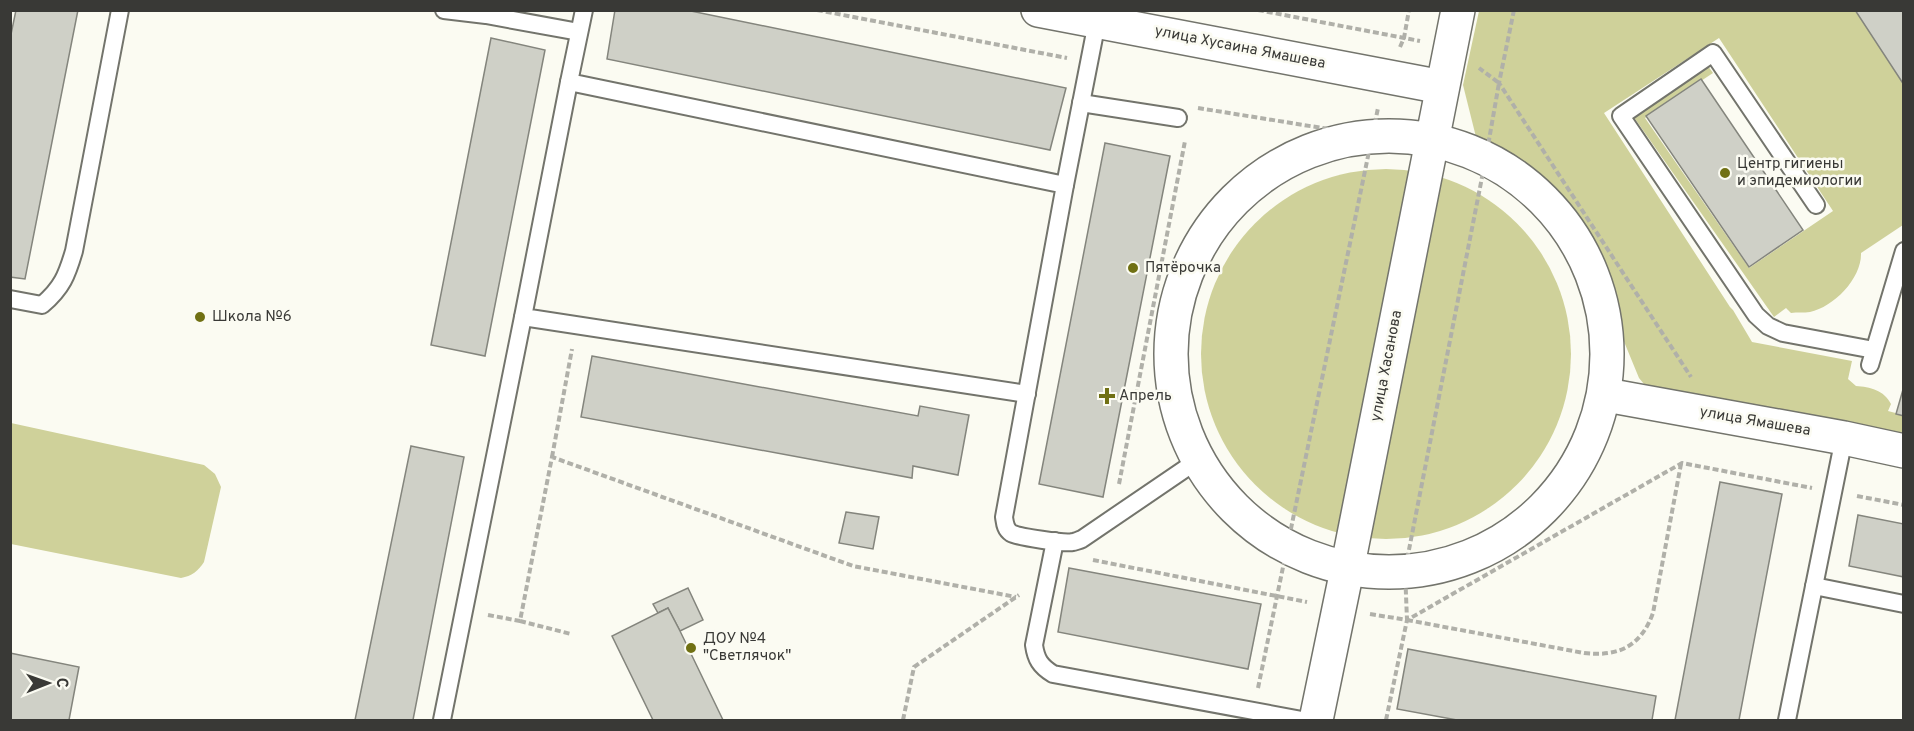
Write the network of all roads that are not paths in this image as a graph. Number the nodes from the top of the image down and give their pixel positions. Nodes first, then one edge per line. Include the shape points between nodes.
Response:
1 (120, 10) edge
2 (444, 10) edge
3 (584, 10) edge
4 (1038, 10) edge
5 (1458, 10) edge
6 (1097, 22) junction
7 (579, 32) junction
8 (569, 82) junction
9 (1442, 87) junction
10 (1081, 103) junction
11 (1183, 124) road end
12 (1431, 139) junction
13 (1065, 185) junction
14 (1816, 205) dead end
15 (1904, 251) edge
16 (10, 299) edge
17 (523, 317) junction
18 (1027, 394) junction
19 (1606, 395) junction
20 (1844, 438) junction
21 (1904, 451) edge
22 (1198, 460) junction
23 (1055, 541) junction
24 (1347, 570) junction
25 (1814, 586) junction
26 (1904, 604) edge
27 (442, 720) edge
28 (1302, 720) edge
29 (1316, 720) edge
30 (1787, 720) edge

1 - 16 lane via 66,278 55,295 42,305
2 - 7 lane
3 - 7 lane
4 - 6 street, улица Хусаина Ямашева
5 - 9 street, улица Хасанова
6 - 9 street, улица Хусаина Ямашева
6 - 10 lane
7 - 8 lane
8 - 13 lane
8 - 17 lane
9 - 12 street, улица Хасанова
10 - 11 lane
10 - 13 lane
12 - 19 street via 1486,157 1544,198 1586,256 1607,324
12 - 22 street via 1344,139 1275,166 1218,215 1182,280 1168,353 1180,427
12 - 24 street, улица Хасанова
13 - 18 lane
14 - 15 lane via 1713,52 1621,116 1756,315 1768,326 1872,358
17 - 18 lane
17 - 27 lane
18 - 23 lane via 1005,526 1017,536
19 - 20 street, улица Ямашева
19 - 24 street via 1582,462 1536,516 1482,550 1405,570
20 - 21 street, улица Ямашева
20 - 25 lane
22 - 23 lane via 1091,534 1073,542
22 - 24 street via 1216,492 1252,528 1287,550
23 - 28 lane via 1034,645 1042,667 1053,674
24 - 29 street, улица Хасанова
25 - 26 lane
25 - 30 lane

